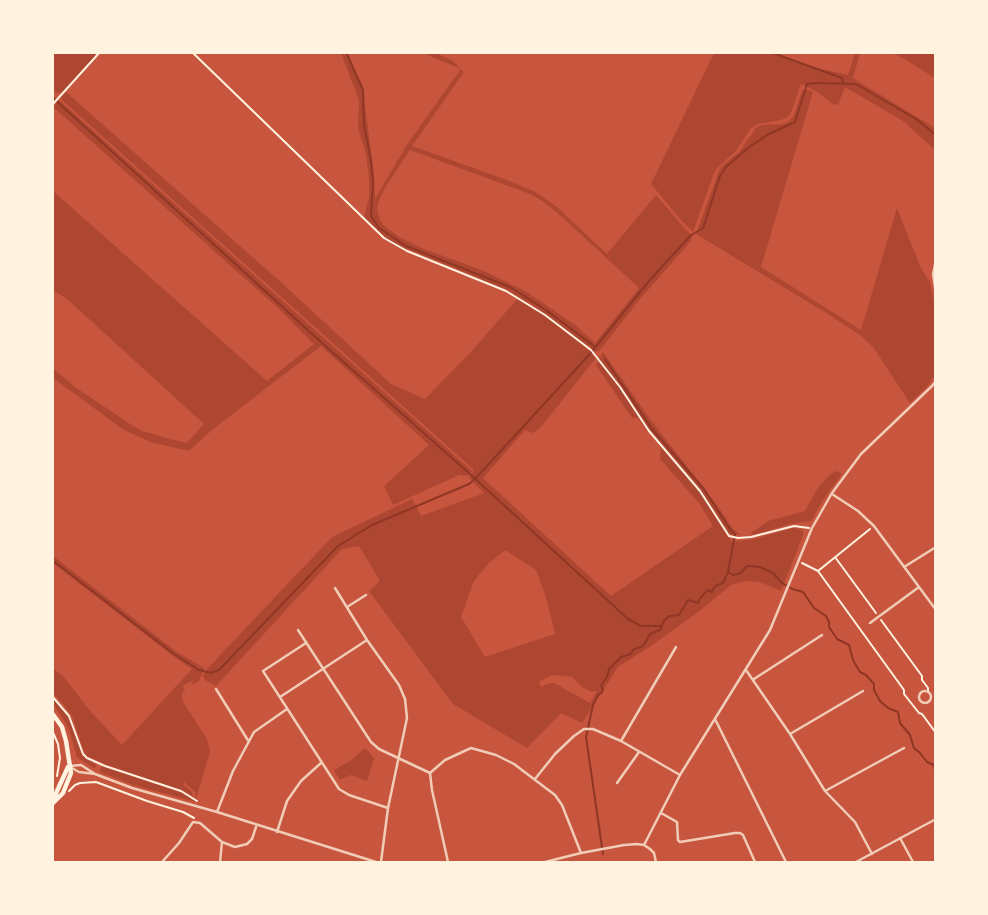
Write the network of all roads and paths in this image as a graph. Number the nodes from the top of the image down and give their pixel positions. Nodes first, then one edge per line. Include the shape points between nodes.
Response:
1 (100, 52) edge
2 (192, 52) edge
3 (53, 104) edge
4 (936, 260) edge
5 (936, 293) edge
6 (936, 381) edge
7 (832, 494) junction
8 (874, 526) junction
9 (811, 528) junction
10 (936, 547) edge
11 (835, 557) junction
12 (799, 561) junction
13 (904, 567) junction
14 (818, 571) junction
15 (919, 587) junction
16 (335, 589) dead end
17 (366, 595) dead end
18 (347, 607) junction
19 (936, 610) edge
20 (879, 617) junction
21 (870, 623) dead end
22 (298, 630) dead end
23 (822, 635) dead end
24 (367, 640) junction
25 (307, 643) junction
26 (676, 647) dead end
27 (324, 669) junction
28 (746, 669) junction
29 (754, 679) junction
30 (216, 689) dead end
31 (863, 691) dead end
32 (928, 692) junction
33 (52, 695) edge
34 (280, 697) junction
35 (936, 699) edge
36 (929, 702) junction
37 (287, 709) junction
38 (52, 713) edge
39 (715, 719) junction
40 (52, 730) edge
41 (936, 733) edge
42 (790, 734) junction
43 (621, 741) junction
44 (249, 742) junction
45 (904, 748) dead end
46 (639, 752) junction
47 (398, 758) junction
48 (321, 764) junction
49 (69, 766) junction
50 (430, 773) junction
51 (95, 774) junction
52 (680, 775) junction
53 (57, 779) dead end
54 (535, 779) junction
55 (617, 783) dead end
56 (75, 785) dead end
57 (825, 791) junction
58 (52, 803) edge
59 (201, 808) junction
60 (388, 808) junction
61 (217, 812) junction
62 (661, 813) junction
63 (936, 819) edge
64 (197, 820) dead end
65 (256, 825) junction
66 (276, 832) junction
67 (900, 838) junction
68 (222, 842) junction
69 (644, 845) junction
70 (581, 853) junction
71 (872, 854) junction
72 (162, 863) edge
73 (220, 863) edge
74 (379, 863) edge
75 (448, 863) edge
76 (545, 863) edge
77 (656, 863) edge
78 (755, 863) edge
79 (786, 863) edge
80 (856, 863) edge
81 (913, 863) edge

1 - 3 path
2 - 9 path via 384,238 506,291 591,350 649,431 700,491 729,536 751,537 794,526
4 - 5 street
6 - 7 street via 861,454
7 - 8 street
7 - 9 street
8 - 11 path
8 - 13 street
9 - 12 street
10 - 13 street
11 - 14 path
11 - 20 path
12 - 14 path
12 - 28 street via 770,630
13 - 15 street
14 - 41 path
15 - 19 street
15 - 20 street
16 - 18 street
17 - 18 street
18 - 24 street
20 - 21 street
20 - 32 path via 922,676
22 - 25 street
23 - 29 street
24 - 27 street
24 - 47 street via 405,699 407,719
25 - 27 street
25 - 34 street via 262,671
26 - 43 street
27 - 34 street
27 - 47 street via 371,742
28 - 29 street
28 - 39 street
29 - 42 street
30 - 44 street
31 - 42 street
32 - 36 street
32 - 36 street via 919,696 922,702
33 - 59 path via 69,716 88,758 185,793 203,803
34 - 37 street
35 - 36 street
37 - 44 street via 254,732
37 - 48 street
38 - 49 main road via 66,741
39 - 52 street
39 - 79 street
40 - 53 path via 60,758
42 - 57 street
43 - 46 street
43 - 54 street via 584,729
44 - 61 street
45 - 57 street
46 - 52 street
46 - 55 street
47 - 50 street
47 - 60 street
48 - 60 street via 338,789
48 - 66 street via 300,781
49 - 51 street
49 - 51 street via 81,765
49 - 58 main road
50 - 54 street via 471,748 496,755
50 - 75 street
51 - 59 street
52 - 62 street
54 - 70 street via 562,805
56 - 64 path via 96,782
57 - 71 street via 850,815
59 - 61 street
60 - 74 street
61 - 65 street
62 - 69 street
62 - 78 street via 677,822 680,842 740,833
63 - 67 street
65 - 66 street
65 - 68 street via 247,844 235,847
66 - 74 street
67 - 71 street
67 - 81 street
68 - 72 street via 194,822
68 - 73 street
69 - 70 street
69 - 77 street via 654,853
70 - 76 street
71 - 80 street

